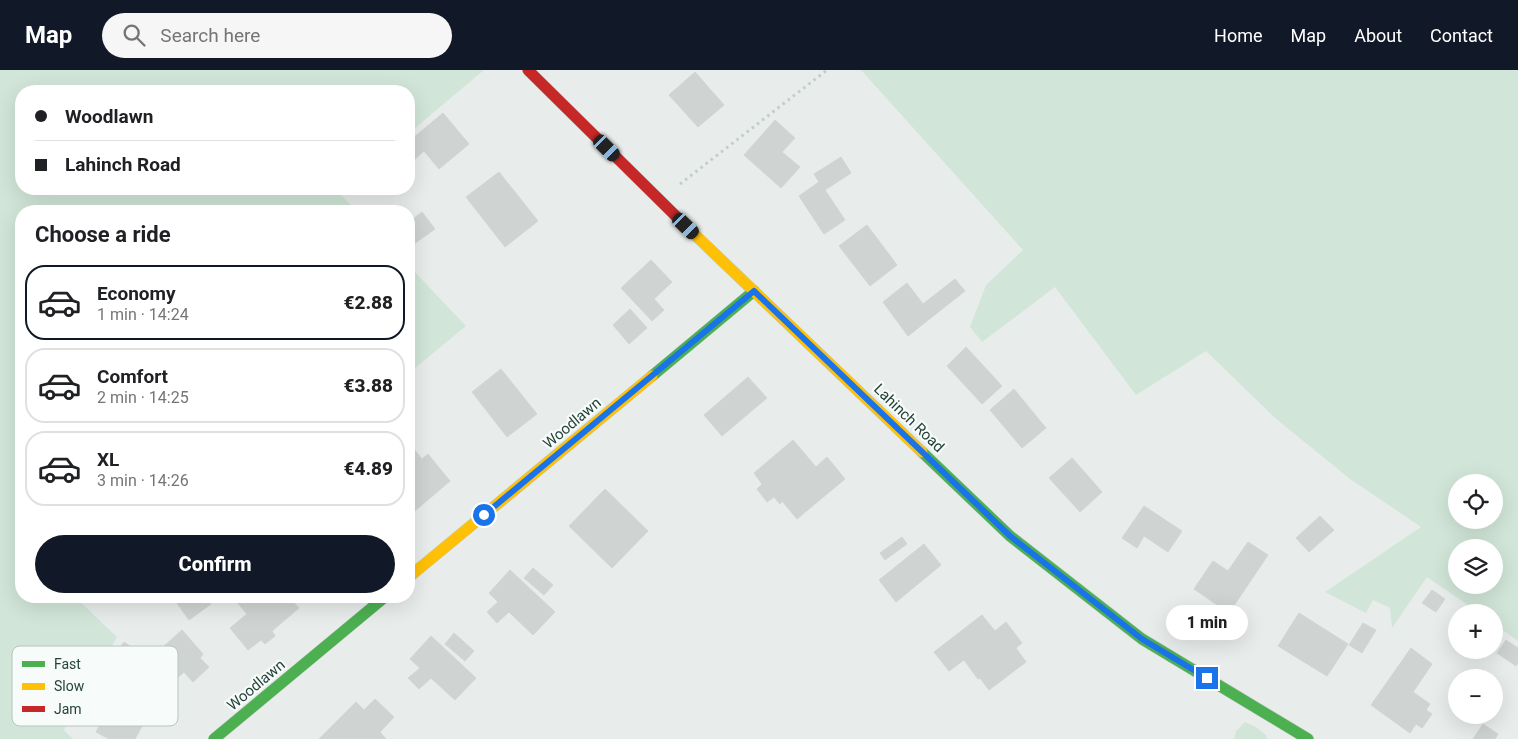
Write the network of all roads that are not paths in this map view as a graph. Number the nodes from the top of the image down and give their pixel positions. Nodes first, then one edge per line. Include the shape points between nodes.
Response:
1 (528, 70) edge
2 (754, 291) junction
3 (415, 572) edge
4 (378, 603) edge
5 (214, 739) edge
6 (1308, 739) edge

1 - 2 main road, Lahinch Road
2 - 3 main road, Woodlawn
2 - 6 main road, Lahinch Road via 1010,536 1142,639
4 - 5 main road, Woodlawn

